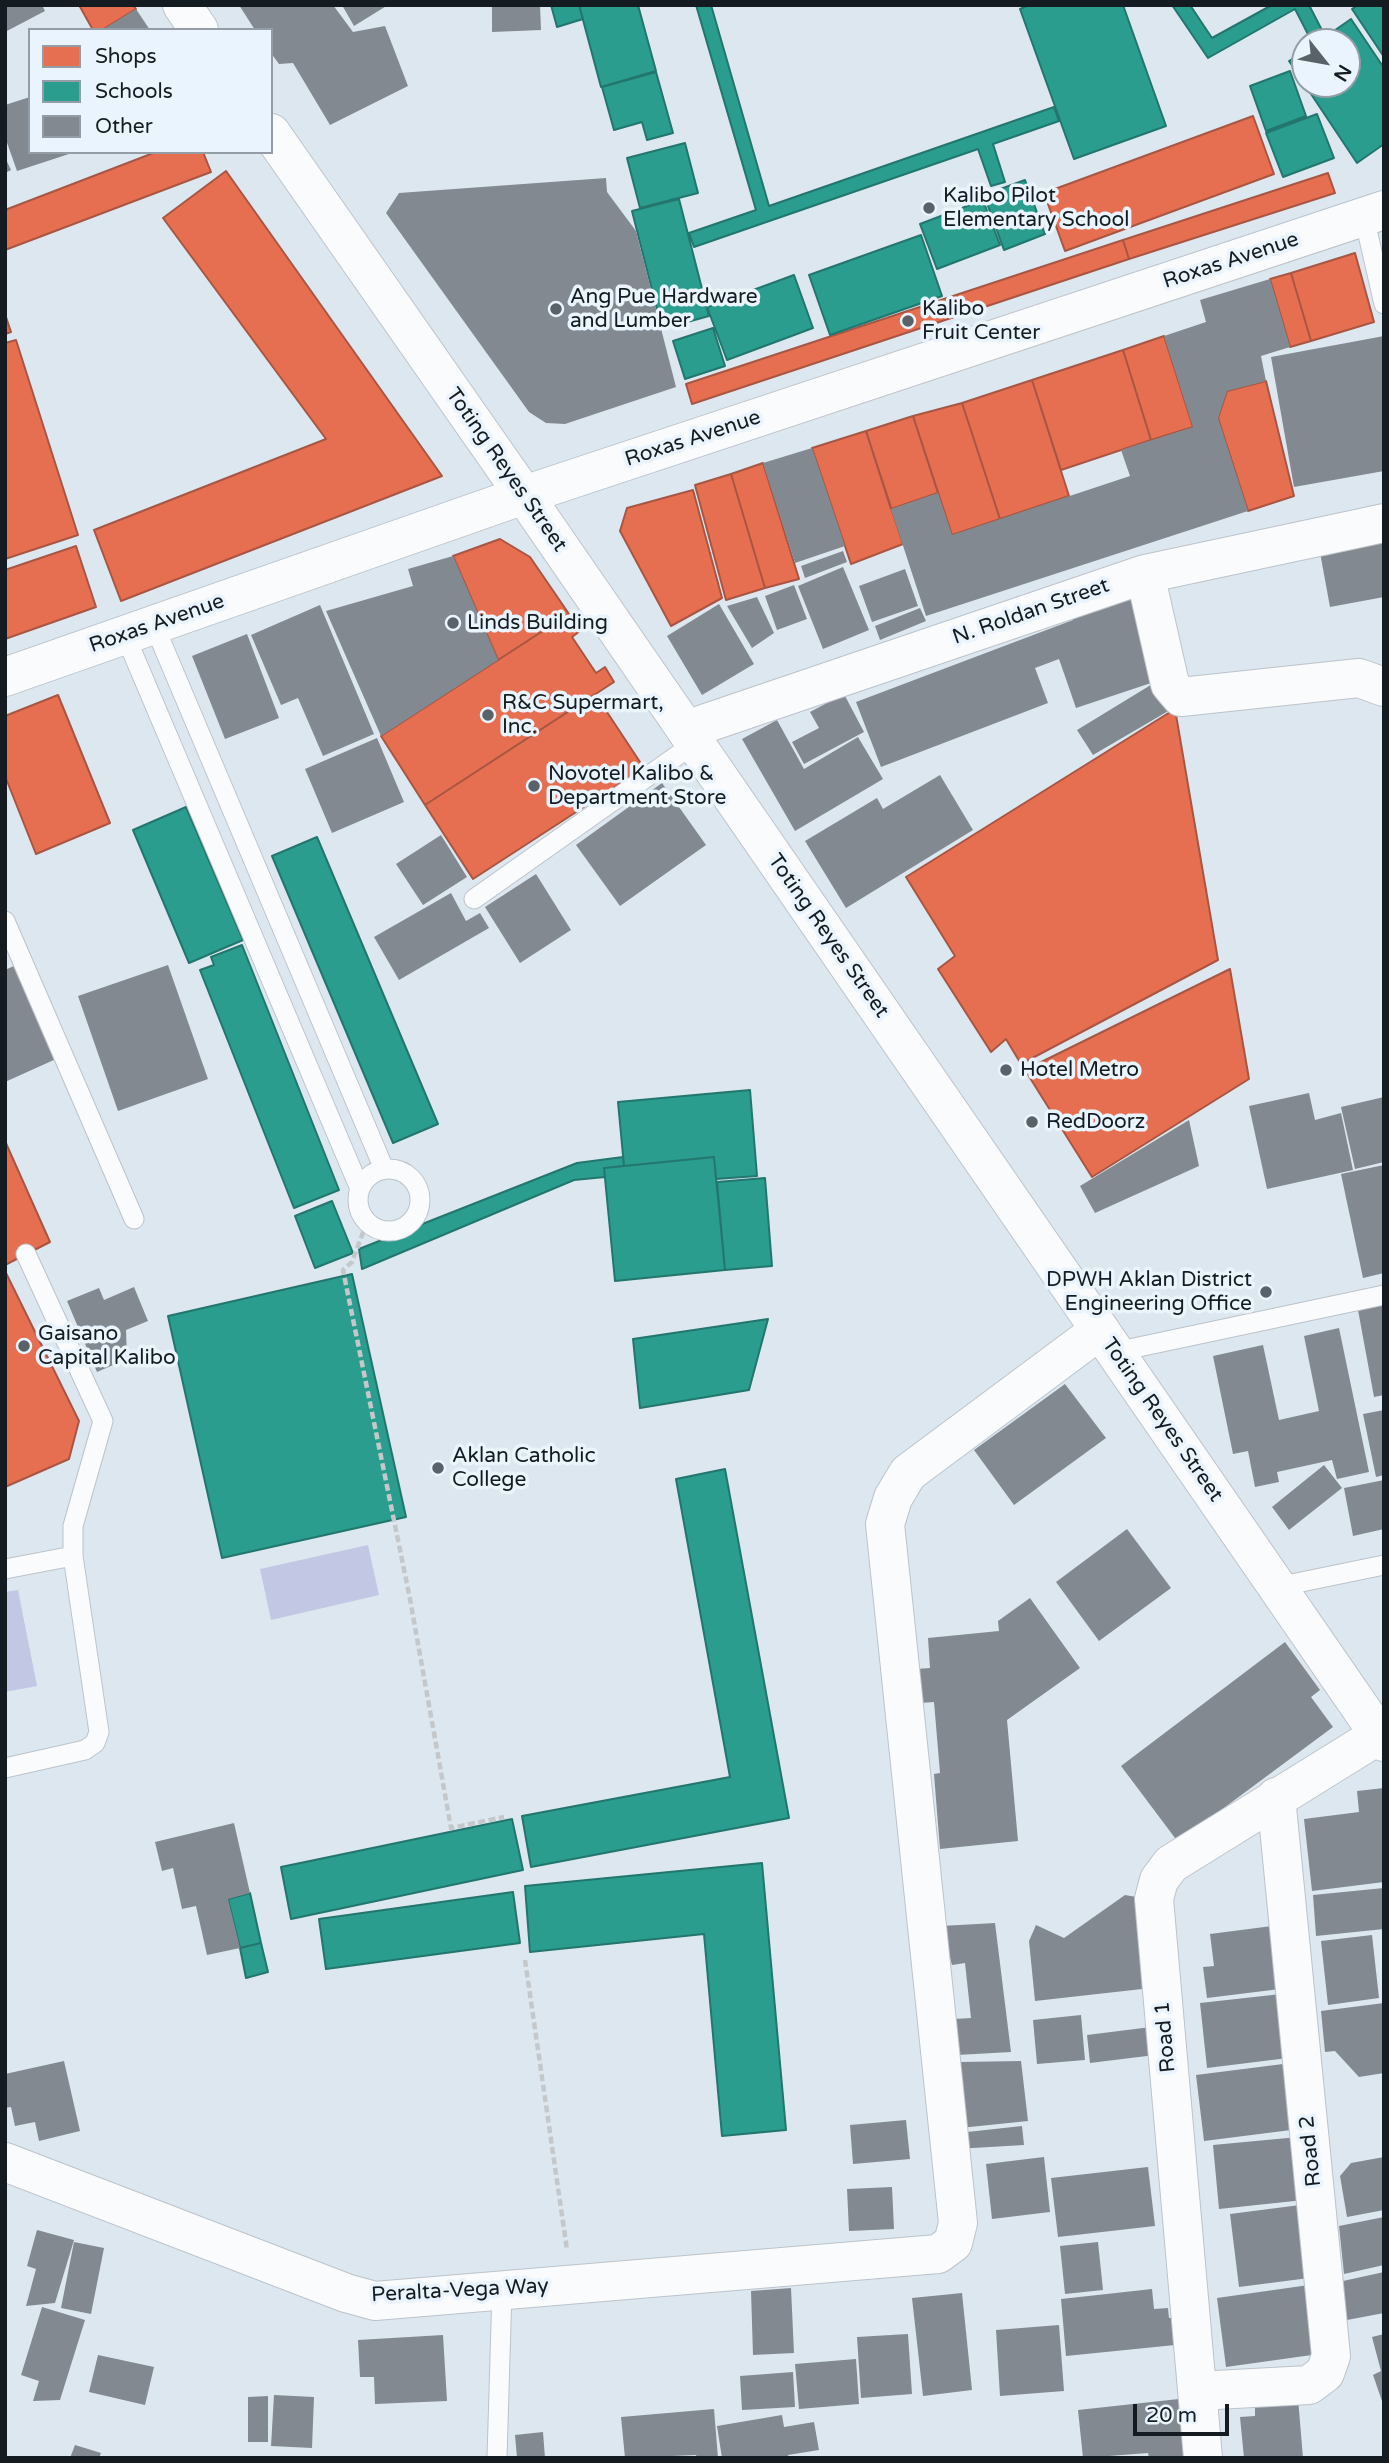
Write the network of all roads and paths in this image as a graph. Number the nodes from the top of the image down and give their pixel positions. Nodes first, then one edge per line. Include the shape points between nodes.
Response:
1 (182, 5) edge
2 (198, 28) edge
3 (273, 136) edge
4 (1374, 214) edge
5 (1384, 304) edge
6 (524, 495) junction
7 (1384, 523) edge
8 (1145, 574) junction
9 (139, 630) junction
10 (5, 677) edge
11 (1384, 687) edge
12 (691, 736) junction
13 (474, 900) dead end
14 (5, 921) edge
15 (384, 1169) junction
16 (360, 1189) junction
17 (134, 1219) dead end
18 (368, 1222) junction
19 (26, 1254) dead end
20 (1384, 1295) edge
21 (1107, 1341) junction
22 (73, 1556) junction
23 (1384, 1565) edge
24 (5, 1569) edge
25 (1277, 1587) junction
26 (1381, 1738) edge
27 (5, 1768) edge
28 (1276, 1797) junction
29 (504, 1817) dead end
30 (524, 1960) dead end
31 (5, 2162) edge
32 (572, 2284) junction
33 (502, 2290) junction
34 (1197, 2391) junction
35 (497, 2458) edge
36 (1203, 2458) edge

1 - 2 street
3 - 6 street, Toting Reyes Street
4 - 5 lane
4 - 6 street, Roxas Avenue
6 - 9 street, Roxas Avenue
6 - 12 street, Toting Reyes Street
7 - 8 street, N. Roldan Street
8 - 11 street via 1170,684 1181,697 1359,678
8 - 12 street, N. Roldan Street
9 - 10 street, Roxas Avenue
9 - 15 lane
9 - 16 lane
12 - 13 lane
12 - 21 street, Toting Reyes Street
14 - 17 lane
15 - 16 lane via 369,1175
15 - 18 lane via 399,1170 415,1182 418,1211 405,1227 395,1230
16 - 18 lane via 358,1203
18 - 29 path via 352,1262 343,1270 452,1828
19 - 22 lane via 103,1421 73,1527
20 - 21 lane
21 - 25 street, Toting Reyes Street
21 - 32 street, Peralta-Vega Way via 908,1473 892,1498 885,1524 958,2223 953,2243 939,2254
22 - 24 lane
22 - 27 lane via 98,1738 85,1750
23 - 25 lane
25 - 26 street, Toting Reyes Street
26 - 28 street, Road 1
28 - 34 street, Road 1 via 1171,1864 1159,1880 1154,1899
28 - 34 street, Road 2 via 1331,2356 1325,2373 1309,2385
30 - 32 path
31 - 33 street, Peralta-Vega Way via 375,2301
32 - 33 street, Peralta-Vega Way
33 - 35 lane
34 - 36 street, Road 1

